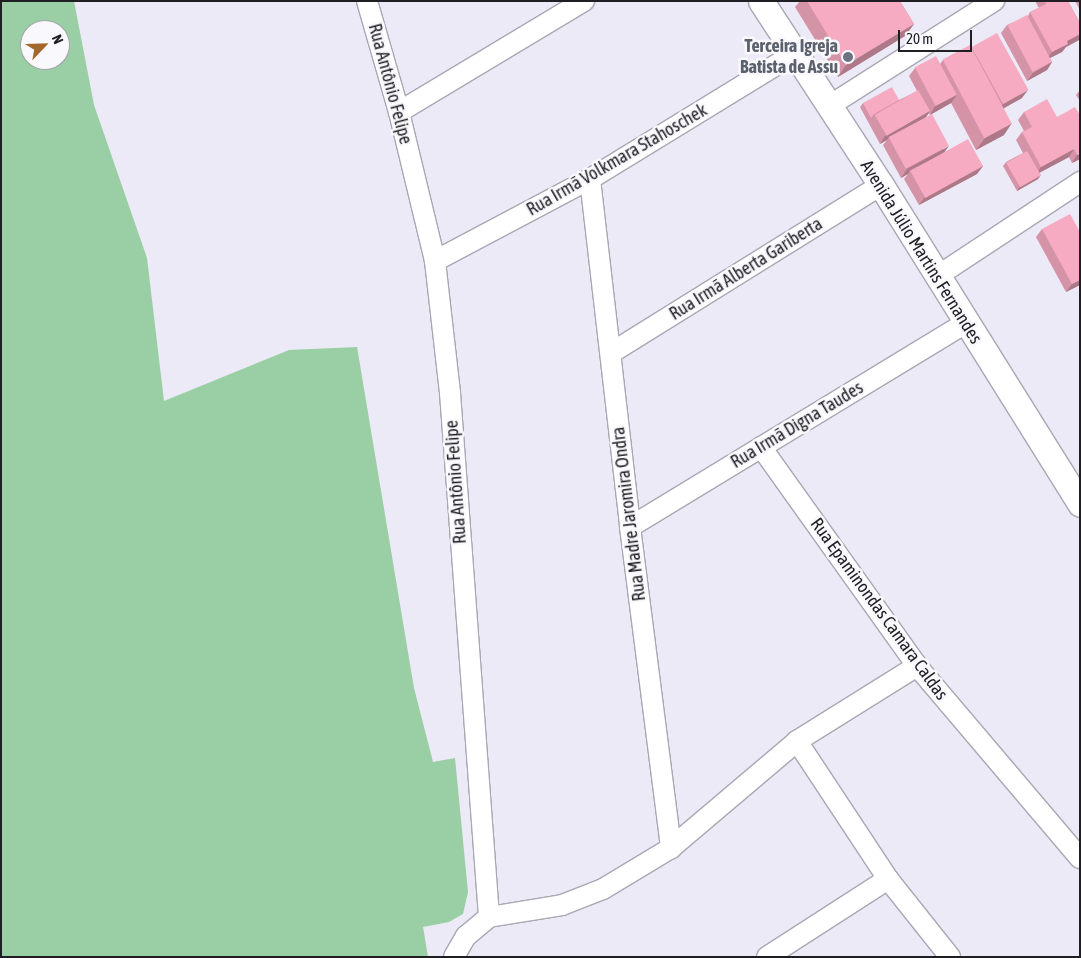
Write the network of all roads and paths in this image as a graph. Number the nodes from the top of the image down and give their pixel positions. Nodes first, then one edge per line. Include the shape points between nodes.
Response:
1 (367, 1) edge
2 (584, 1) edge
3 (761, 1) edge
4 (994, 1) edge
5 (796, 53) junction
6 (829, 106) junction
7 (399, 112) junction
8 (590, 179) junction
9 (1080, 182) edge
10 (881, 185) junction
11 (435, 261) junction
12 (936, 277) junction
13 (965, 323) junction
14 (611, 353) junction
15 (761, 447) junction
16 (1080, 504) edge
17 (630, 527) junction
18 (917, 666) junction
19 (797, 741) junction
20 (671, 848) junction
21 (1080, 858) edge
22 (888, 879) junction
23 (489, 917) junction
24 (454, 957) edge
25 (766, 957) edge
26 (950, 957) edge

1 - 7 street, Rua Antônio Felipe
2 - 7 street
3 - 5 street, Avenida Júlio Martins Fernandes
4 - 6 street
5 - 6 street, Avenida Júlio Martins Fernandes
5 - 8 street, Rua Irmã Volkmara Stahoschek
6 - 10 street, Avenida Júlio Martins Fernandes
7 - 11 street, Rua Antônio Felipe
8 - 11 street, Rua Irmã Volkmara Stahoschek
8 - 14 street, Rua Madre Jaromira Ondra
9 - 12 street
10 - 12 street, Avenida Júlio Martins Fernandes
10 - 14 street, Rua Irmã Alberta Gariberta
11 - 23 street, Rua Antônio Felipe via 450,393
12 - 13 street, Avenida Júlio Martins Fernandes
13 - 15 street, Rua Irmã Digna Taudes
13 - 16 street, Avenida Júlio Martins Fernandes
14 - 17 street, Rua Madre Jaromira Ondra
15 - 17 street, Rua Irmã Digna Taudes
15 - 18 street, Rua Epaminondas Camara Caldas
17 - 20 street, Rua Madre Jaromira Ondra
18 - 19 street
18 - 21 street, Rua Epaminondas Camara Caldas
19 - 20 street
19 - 22 street
20 - 23 street via 603,889 562,904
22 - 25 street
22 - 26 street
23 - 24 street via 466,936

